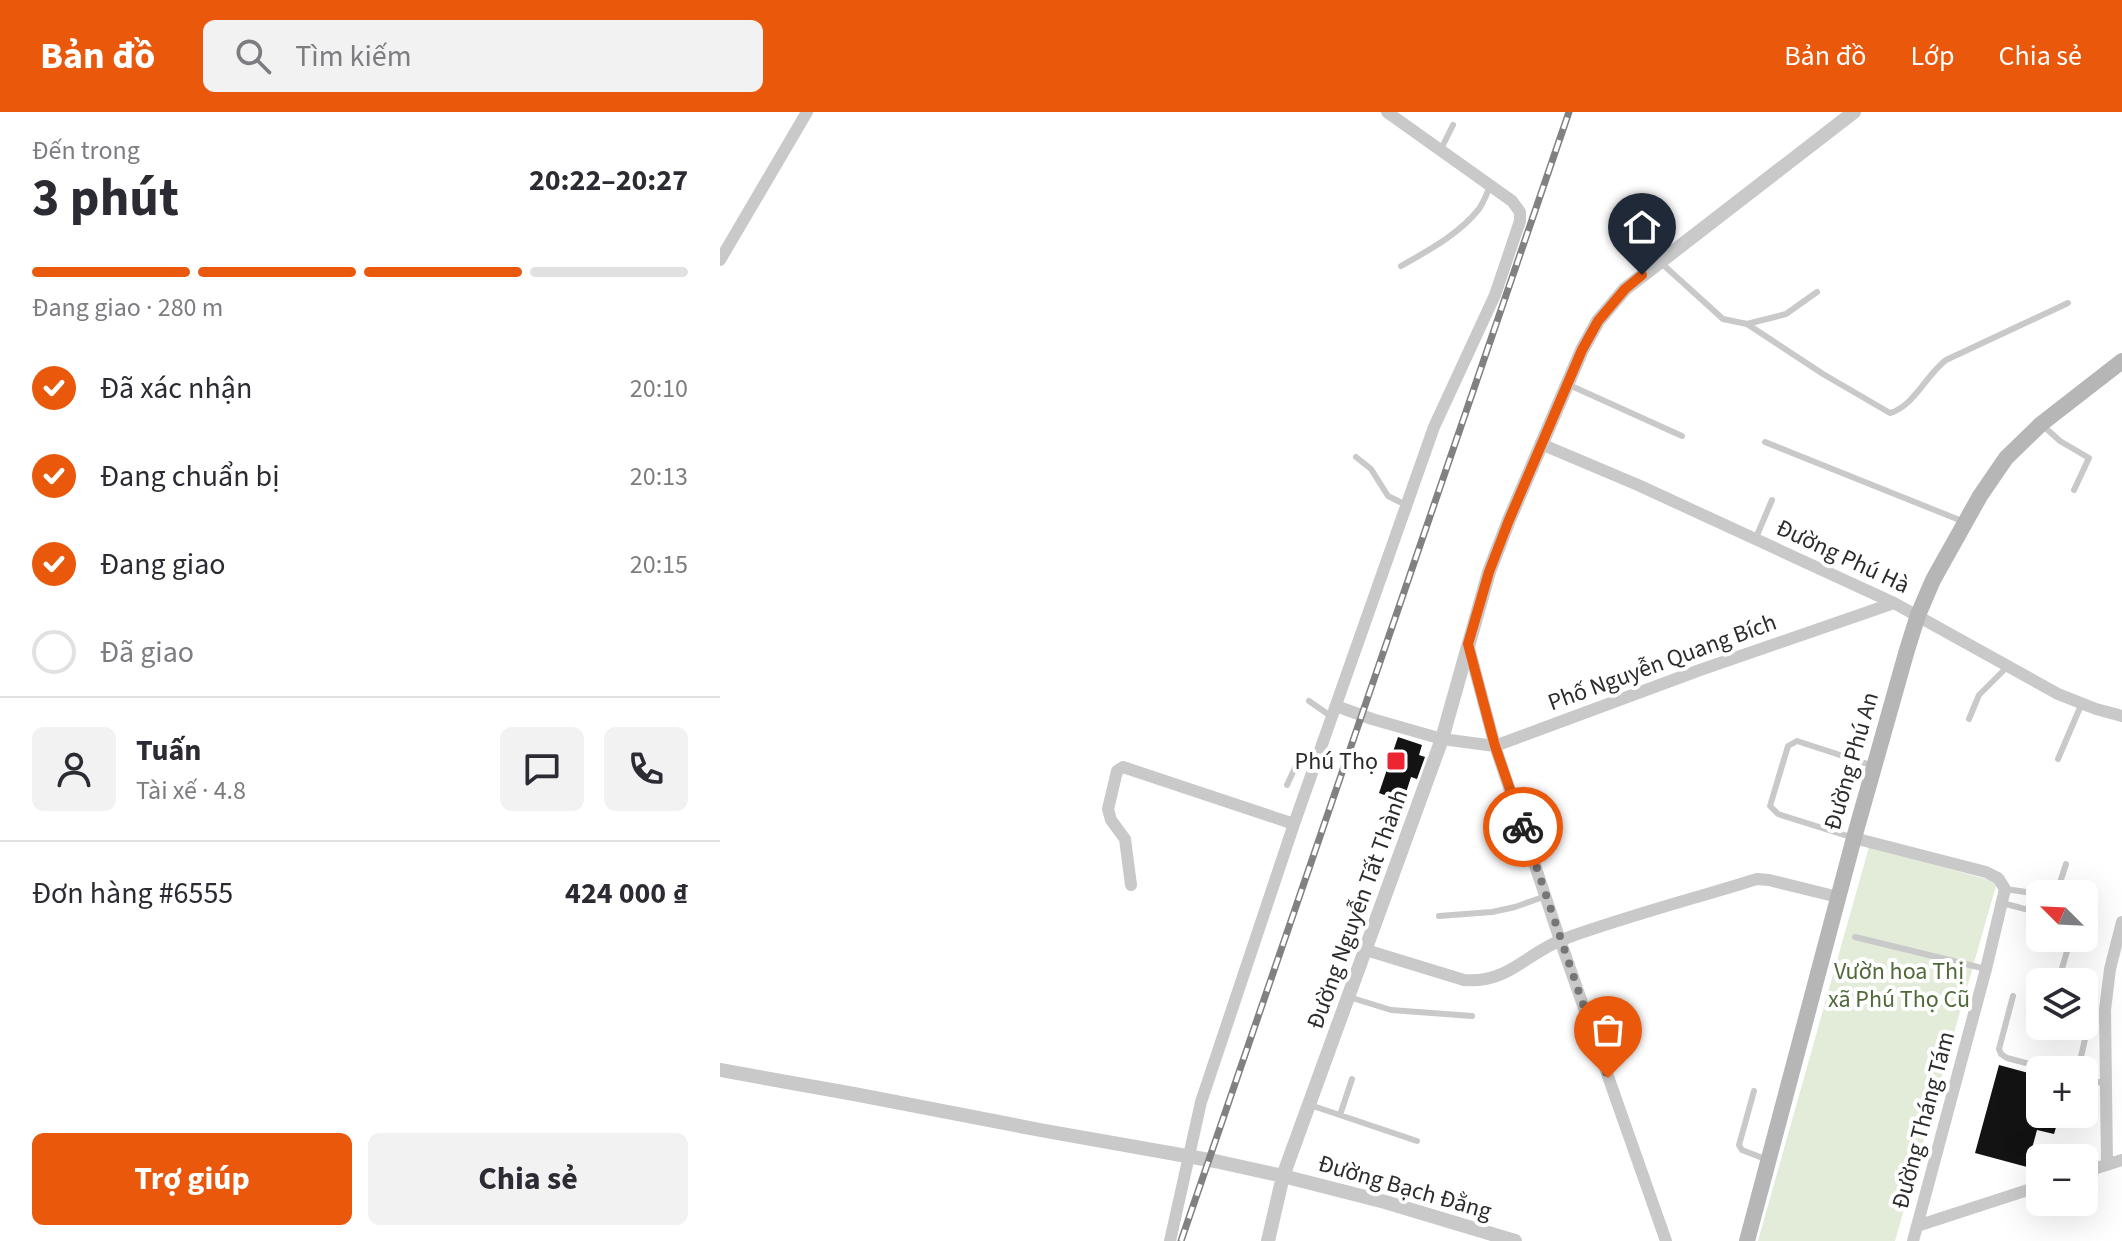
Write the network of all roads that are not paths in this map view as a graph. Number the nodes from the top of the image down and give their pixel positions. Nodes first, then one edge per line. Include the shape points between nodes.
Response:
1 (807, 112) edge
2 (1387, 112) edge
3 (1854, 112) edge
4 (1453, 125) dead end
5 (1440, 151) junction
6 (1490, 186) junction
7 (720, 260) edge
8 (1659, 261) junction
9 (1401, 266) dead end
10 (1817, 292) dead end
11 (2068, 303) dead end
12 (1747, 324) junction
13 (2122, 361) edge
14 (1567, 384) junction
15 (2041, 424) junction
16 (1682, 436) dead end
17 (1765, 442) dead end
18 (1541, 444) junction
19 (1356, 457) dead end
20 (2074, 490) dead end
21 (1772, 500) dead end
22 (1406, 505) junction
23 (1966, 522) junction
24 (1755, 540) junction
25 (1894, 603) junction
26 (1918, 615) junction
27 (1468, 644) junction
28 (2009, 665) junction
29 (1309, 701) dead end
30 (2082, 703) junction
31 (1334, 711) junction
32 (2122, 716) edge
33 (1969, 719) dead end
34 (1442, 739) junction
35 (1495, 746) junction
36 (2058, 759) dead end
37 (1316, 762) junction
38 (1874, 766) junction
39 (1287, 785) dead end
40 (1294, 824) junction
41 (1854, 838) junction
42 (2066, 864) dead end
43 (2061, 880) edge
44 (1131, 885) dead end
45 (2005, 889) junction
46 (2026, 892) edge
47 (1546, 896) junction
48 (1838, 897) junction
49 (2002, 903) junction
50 (2026, 909) edge
51 (1439, 916) dead end
52 (2122, 922) edge
53 (1855, 937) dead end
54 (1560, 940) junction
55 (1366, 950) junction
56 (1986, 969) junction
57 (2013, 996) dead end
58 (1349, 997) junction
59 (1472, 1016) dead end
60 (2026, 1063) edge
61 (720, 1070) edge
62 (1352, 1079) dead end
63 (2098, 1082) edge
64 (2105, 1084) junction
65 (1754, 1091) dead end
66 (1310, 1105) junction
67 (1340, 1115) junction
68 (1417, 1141) dead end
69 (1187, 1155) junction
70 (1768, 1160) junction
71 (2122, 1160) edge
72 (2107, 1165) junction
73 (2098, 1168) edge
74 (1283, 1176) junction
75 (2026, 1191) edge
76 (1917, 1226) junction
77 (1170, 1241) edge
78 (1268, 1241) edge
79 (1515, 1241) edge
80 (1666, 1241) edge
81 (1747, 1241) edge
82 (1913, 1241) edge

1 - 7 street
2 - 5 street
3 - 8 street, Đường Nguyễn Tất Thành
4 - 5 lane
5 - 6 street
6 - 9 lane via 1480,208 1455,232
6 - 22 street via 1516,205 1518,230
8 - 12 lane via 1723,319
8 - 14 street, Đường Nguyễn Tất Thành via 1598,321
10 - 12 lane via 1786,314
11 - 12 lane via 1946,360 1899,411 1890,413
13 - 15 main road, Đường Phú An
14 - 16 lane
14 - 18 street, Đường Nguyễn Tất Thành
15 - 20 lane via 2089,458
15 - 23 main road, Đường Phú An via 2006,458
17 - 23 lane
18 - 24 street, Đường Phú Hà
18 - 27 street, Đường Nguyễn Tất Thành via 1489,572
19 - 22 lane via 1388,496
21 - 24 lane
22 - 31 street
23 - 26 main road, Đường Phú An
24 - 25 street, Đường Phú Hà
25 - 26 street, Đường Phú Hà
25 - 35 street, Phố Nguyễn Quang Bích
26 - 28 street, Đường Phú Hà
26 - 38 main road, Đường Phú An
27 - 34 street, Đường Nguyễn Tất Thành
27 - 35 street
28 - 30 street, Đường Phú Hà
28 - 33 lane via 1979,695
29 - 31 lane
30 - 32 street, Đường Phú Hà
30 - 36 lane
31 - 34 street, Phố Nguyễn Quang Bích
31 - 37 street
34 - 35 street, Phố Nguyễn Quang Bích
34 - 55 street, Đường Nguyễn Tất Thành
35 - 47 street
37 - 39 lane via 1300,757
37 - 40 street
38 - 41 main road, Đường Phú An
38 - 41 lane via 1791,743 1770,806 1778,814
40 - 44 street via 1123,767 1117,771 1108,809 1125,839
40 - 69 street
41 - 45 street via 1986,872
41 - 48 main road, Đường Phú An
42 - 43 lane
45 - 46 lane
45 - 49 street, Đường Tháng Tám
47 - 51 lane via 1492,912
47 - 54 street
48 - 54 street via 1757,879
48 - 70 main road, Đường Phú An
49 - 50 lane
49 - 56 street, Đường Tháng Tám
52 - 64 street via 2105,1010
53 - 56 lane
54 - 55 street via 1480,982
54 - 80 street
55 - 58 street, Đường Nguyễn Tất Thành
56 - 76 street, Đường Tháng Tám
57 - 60 lane via 1999,1049 2007,1058
58 - 59 lane via 1391,1010
58 - 66 street, Đường Nguyễn Tất Thành
61 - 69 street, Đường Bạch Đằng
62 - 67 lane
63 - 64 lane
64 - 72 street
65 - 70 lane via 1739,1145
66 - 67 lane
66 - 74 street, Đường Nguyễn Tất Thành
67 - 68 lane
69 - 74 street, Đường Bạch Đằng
69 - 77 street
70 - 81 main road, Đường Phú An
71 - 72 street
72 - 73 street
74 - 78 street, Đường Nguyễn Tất Thành
74 - 79 street, Đường Bạch Đằng
75 - 76 street
76 - 82 street, Đường Tháng Tám

